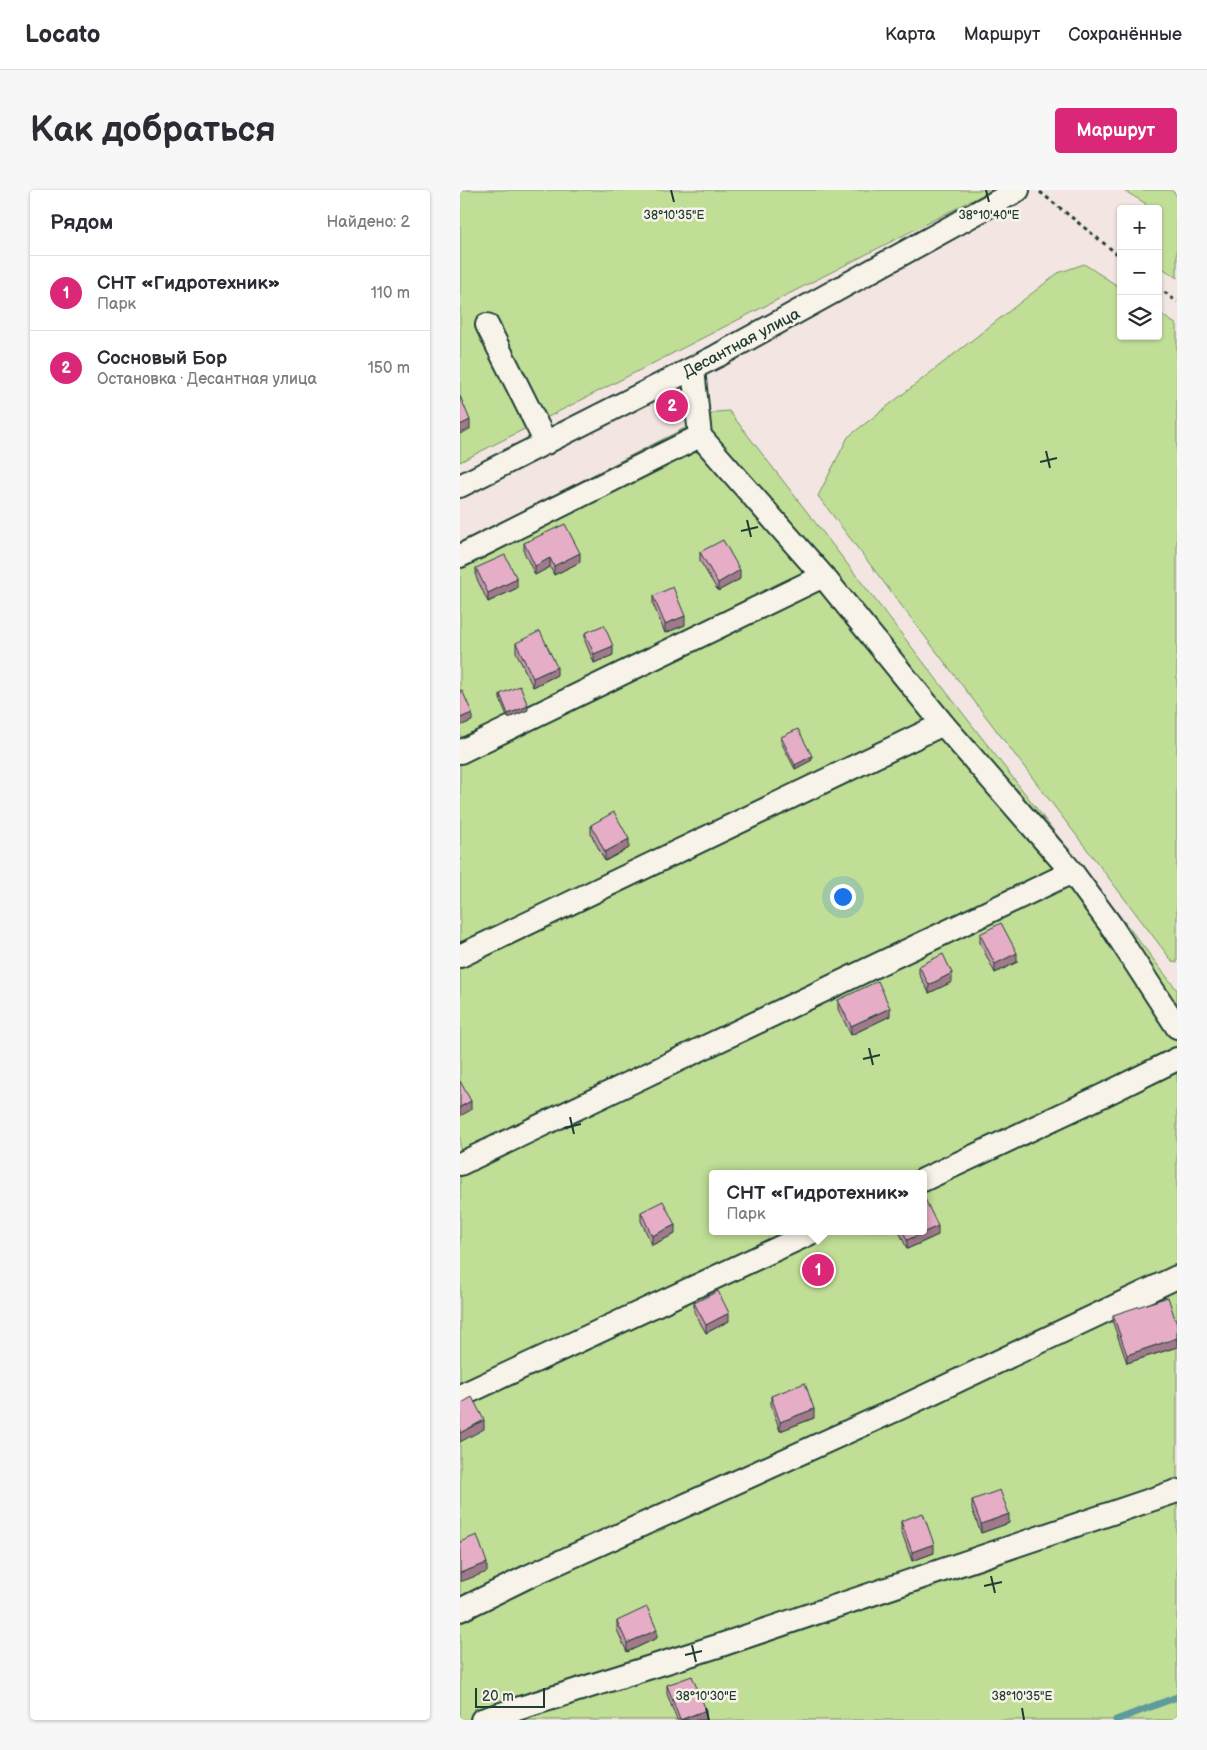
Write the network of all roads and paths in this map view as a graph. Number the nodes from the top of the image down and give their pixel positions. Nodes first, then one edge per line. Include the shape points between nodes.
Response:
1 (1018, 190) edge
2 (1037, 190) edge
3 (1117, 254) edge
4 (1162, 290) edge
5 (1177, 302) edge
6 (487, 324) dead end
7 (693, 369) junction
8 (700, 436) junction
9 (546, 443) junction
10 (460, 486) edge
11 (460, 556) edge
12 (824, 576) junction
13 (943, 724) junction
14 (460, 752) edge
15 (1072, 872) junction
16 (460, 956) edge
17 (1177, 1027) edge
18 (1177, 1059) edge
19 (460, 1164) edge
20 (927, 1178) edge
21 (806, 1235) edge
22 (1177, 1277) edge
23 (460, 1396) edge
24 (1177, 1491) edge
25 (460, 1610) edge
26 (482, 1720) edge

1 - 7 street, Десантная улица
2 - 3 path
4 - 5 path
6 - 9 street
7 - 8 street
7 - 9 street, Десантная улица
8 - 11 street
8 - 12 street
9 - 10 street, Десантная улица
12 - 13 street
12 - 14 street
13 - 15 street
13 - 16 street
15 - 17 street
15 - 19 street
18 - 20 street
21 - 23 street
22 - 25 street
24 - 26 street via 722,1645

